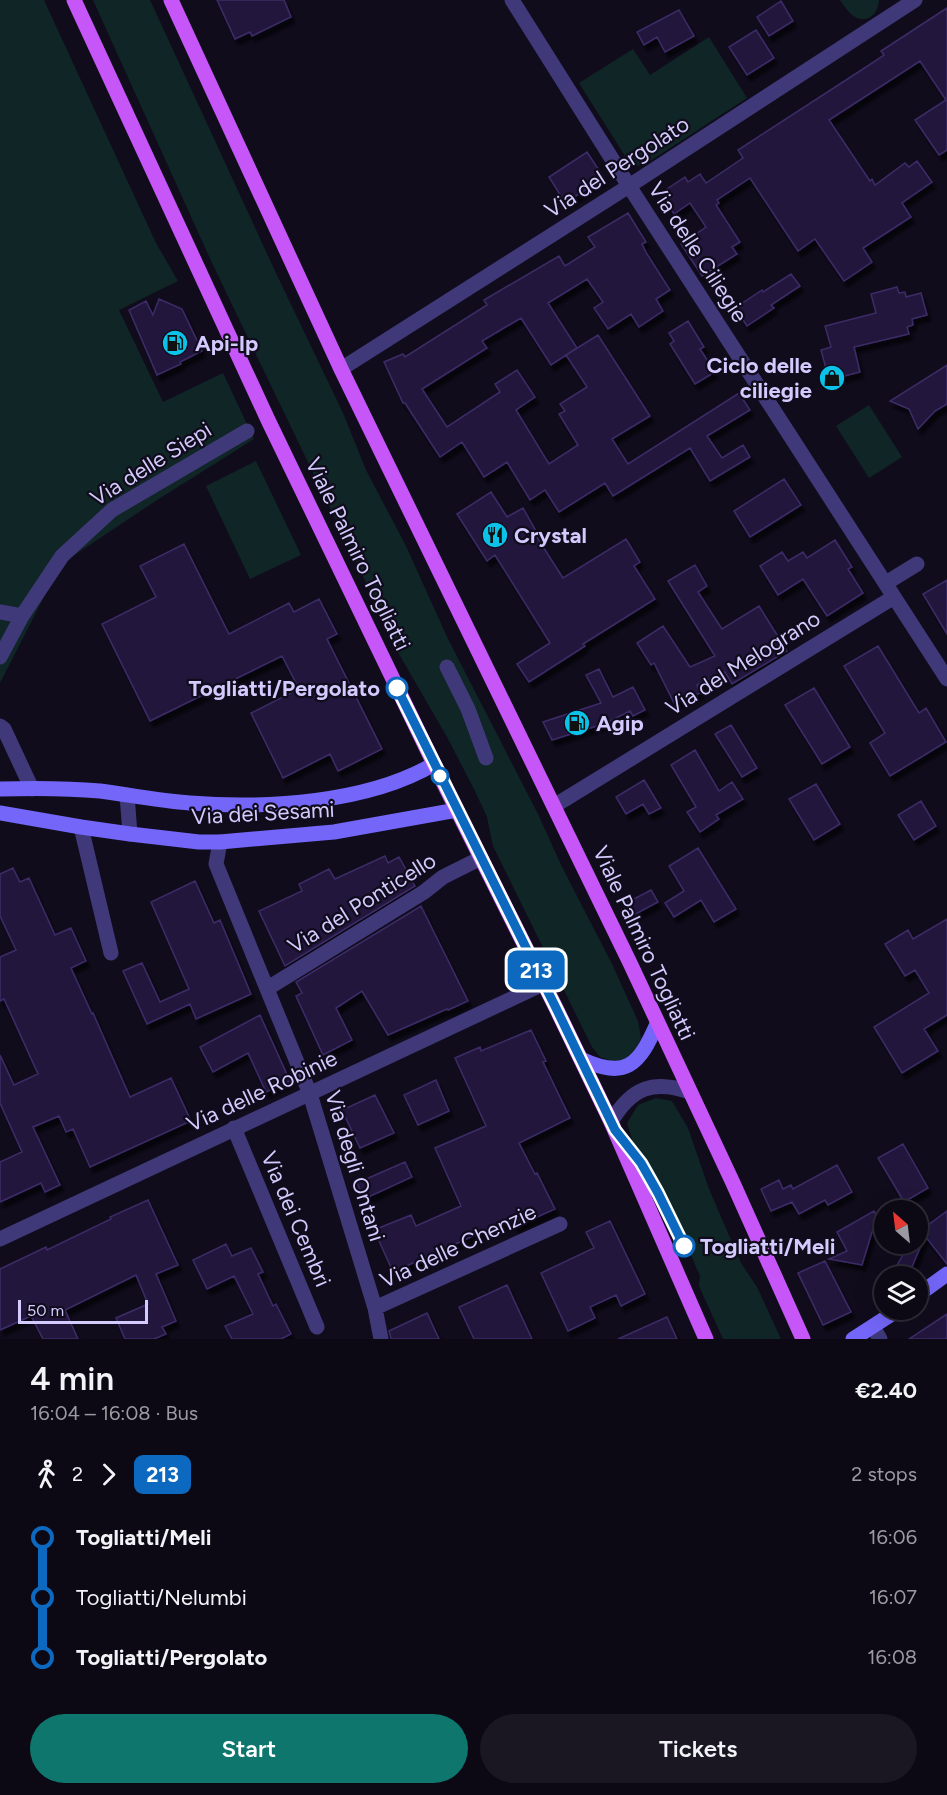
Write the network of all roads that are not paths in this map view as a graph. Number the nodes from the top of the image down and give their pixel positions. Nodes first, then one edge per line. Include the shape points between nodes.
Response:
1 (74, 0) edge
2 (171, 0) edge
3 (512, 0) edge
4 (915, 0) edge
5 (629, 186) junction
6 (341, 369) junction
7 (246, 431) dead end
8 (917, 564) dead end
9 (886, 583) junction
10 (894, 597) junction
11 (0, 612) edge
12 (22, 616) junction
13 (0, 657) edge
14 (447, 667) dead end
15 (947, 679) edge
16 (0, 726) edge
17 (486, 758) dead end
18 (434, 764) junction
19 (0, 789) edge
20 (32, 789) junction
21 (127, 795) junction
22 (554, 806) junction
23 (457, 810) junction
24 (0, 813) edge
25 (81, 827) junction
26 (130, 834) junction
27 (220, 842) junction
28 (481, 858) junction
29 (111, 953) dead end
30 (543, 984) junction
31 (268, 988) junction
32 (657, 1024) junction
33 (581, 1059) junction
34 (690, 1092) junction
35 (310, 1094) junction
36 (611, 1122) junction
37 (234, 1128) junction
38 (560, 1224) dead end
39 (0, 1239) edge
40 (947, 1274) edge
41 (928, 1288) edge
42 (375, 1308) junction
43 (889, 1320) edge
44 (317, 1327) dead end
45 (877, 1333) edge
46 (381, 1339) edge
47 (706, 1339) edge
48 (803, 1339) edge
49 (853, 1339) edge

1 - 18 main road, Viale Palmiro Togliatti via 273,430
2 - 6 main road, Viale Palmiro Togliatti
3 - 5 street, Via delle Ciliegie
4 - 5 street, Via del Pergolato
5 - 6 street, Via del Pergolato
5 - 9 street, Via delle Ciliegie
6 - 22 main road, Viale Palmiro Togliatti
7 - 12 street, Via delle Siepi via 112,510 62,556
8 - 9 street
9 - 10 street, Via delle Ciliegie
10 - 15 street, Via delle Ciliegie
10 - 22 street, Via del Melograno
11 - 12 street
12 - 13 street, Via delle Siepi
14 - 17 street
16 - 20 street
18 - 21 street, Via dei Sesami via 393,784 315,800 217,805
18 - 23 main road, Viale Palmiro Togliatti
19 - 20 street, Via dei Sesami
20 - 21 street, Via dei Sesami
21 - 26 street
22 - 32 main road, Viale Palmiro Togliatti
23 - 27 street, Via dei Sesami via 334,832
23 - 28 main road, Viale Palmiro Togliatti
24 - 25 street, Via dei Sesami
25 - 26 street, Via dei Sesami
25 - 29 street
26 - 27 street, Via dei Sesami
27 - 31 street, Via degli Ontani via 216,864
28 - 30 main road, Viale Palmiro Togliatti
28 - 31 street, Via del Ponticello via 443,877
30 - 33 main road, Viale Palmiro Togliatti
30 - 35 street, Via delle Robinie
31 - 35 street, Via degli Ontani
32 - 33 street via 640,1057 622,1068 604,1069
32 - 34 main road, Viale Palmiro Togliatti
33 - 36 main road, Viale Palmiro Togliatti
34 - 36 street via 651,1086 632,1096
34 - 48 main road, Viale Palmiro Togliatti
35 - 37 street, Via delle Robinie
35 - 42 street, Via degli Ontani
36 - 47 main road, Viale Palmiro Togliatti
37 - 39 street, Via delle Robinie
37 - 44 street, Via dei Cembri
38 - 42 street, Via delle Chenzie
40 - 41 street
42 - 46 street, Via degli Ontani
43 - 45 street
45 - 49 street

